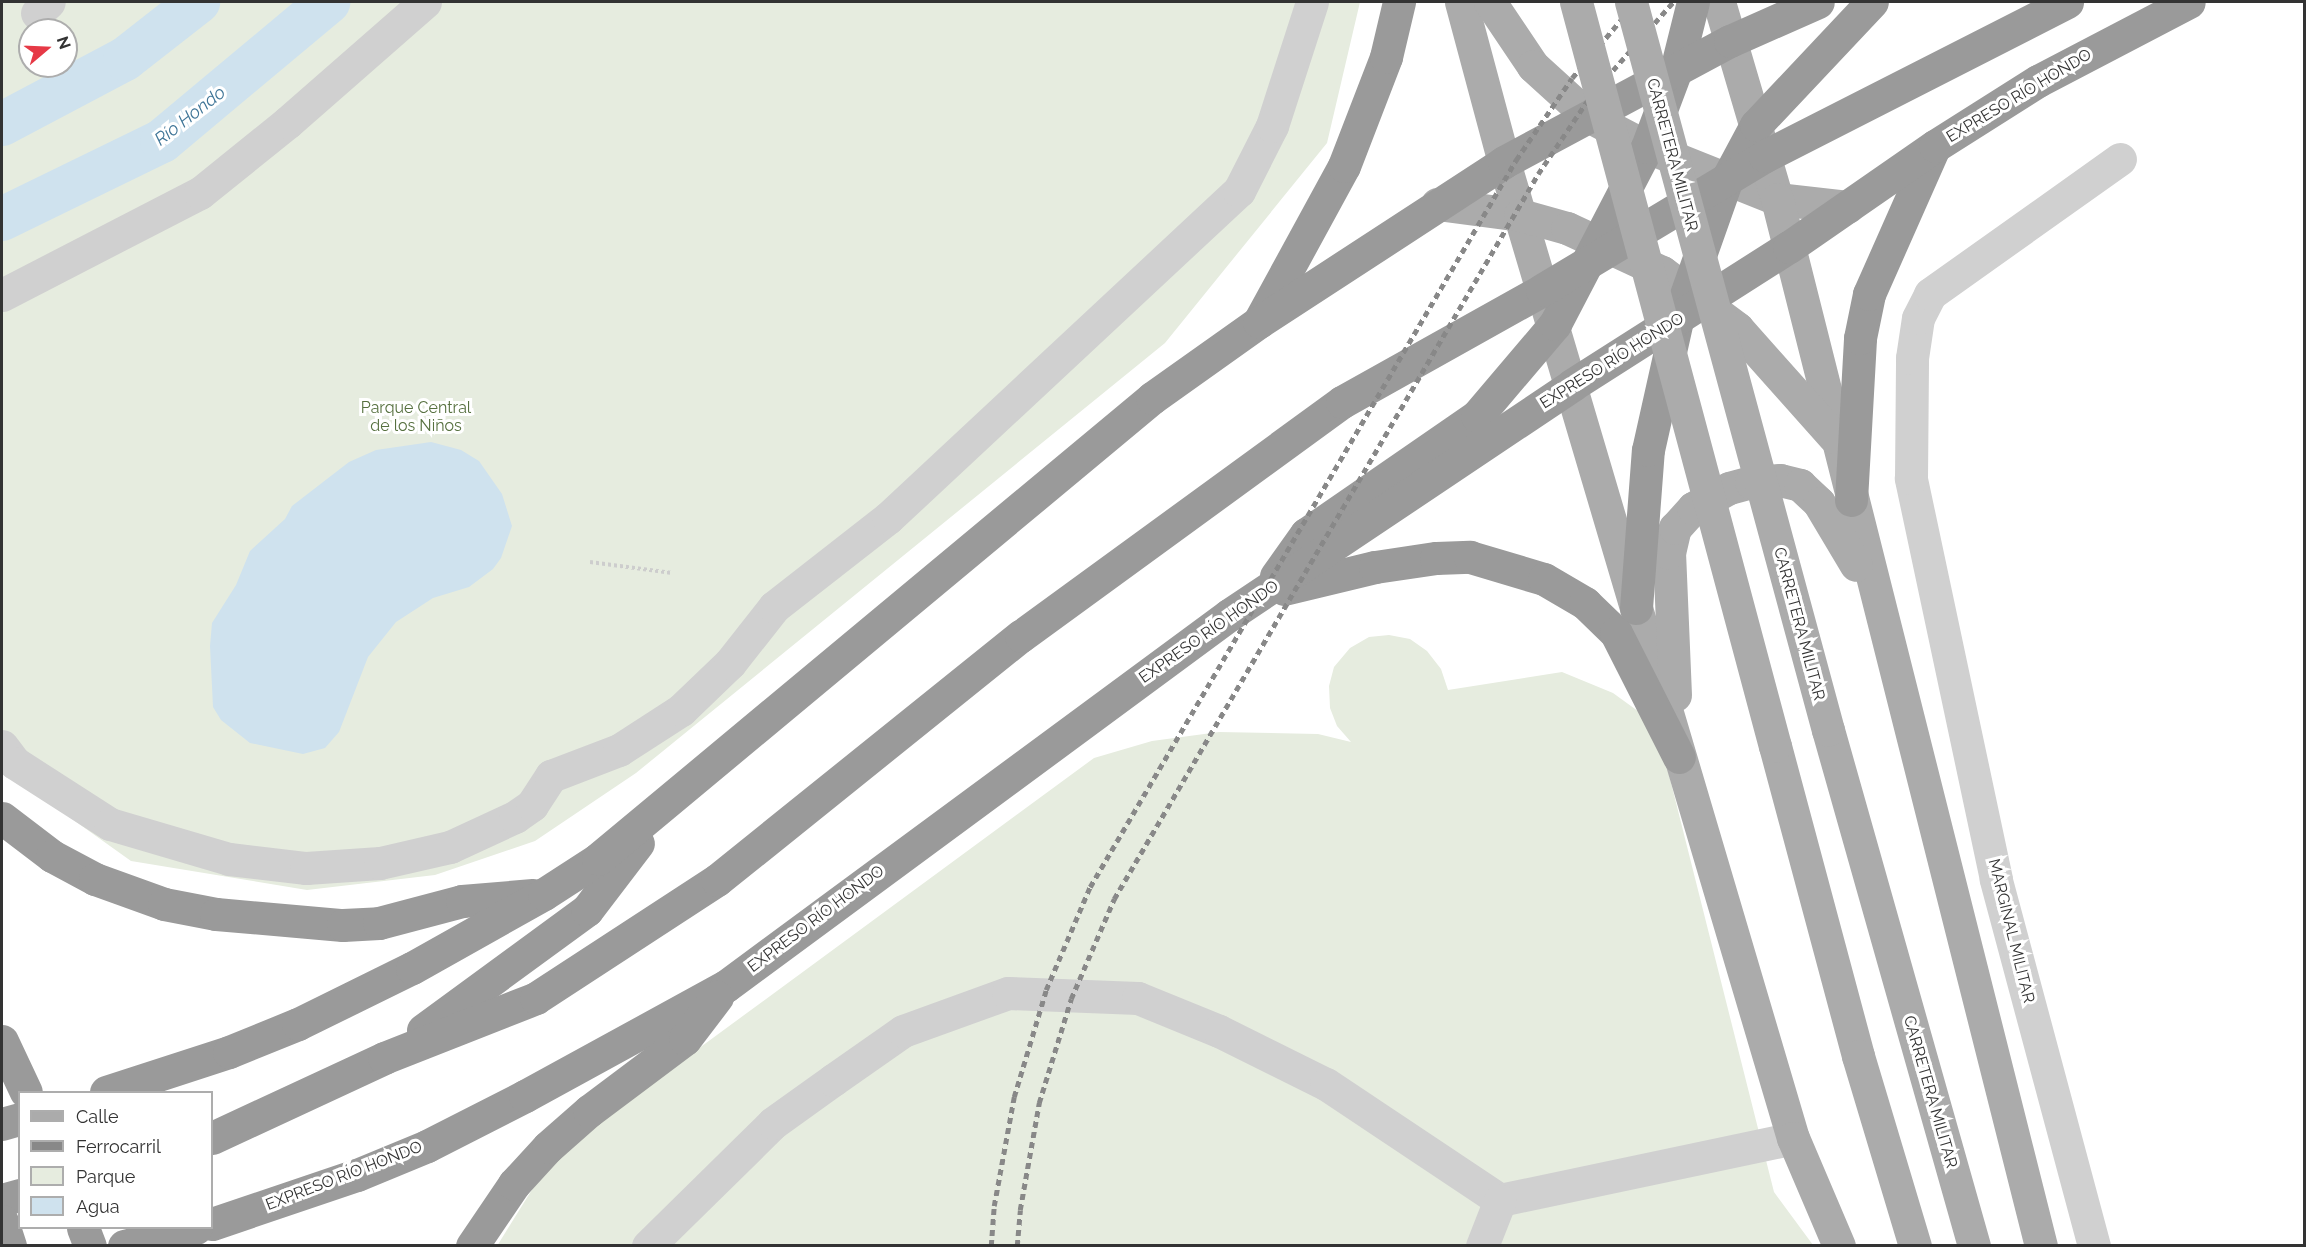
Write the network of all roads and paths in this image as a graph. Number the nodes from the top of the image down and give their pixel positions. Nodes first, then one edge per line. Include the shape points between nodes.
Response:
1 (425, 2) edge
2 (1312, 2) edge
3 (1399, 2) edge
4 (1461, 2) edge
5 (1490, 2) edge
6 (1576, 2) edge
7 (1631, 2) edge
8 (1693, 2) edge
9 (1719, 2) edge
10 (1818, 2) edge
11 (1872, 2) edge
12 (2067, 2) edge
13 (2189, 2) edge
14 (1730, 41) junction
15 (1676, 70) junction
16 (1588, 116) junction
17 (1756, 125) junction
18 (1935, 146) junction
19 (1647, 147) junction
20 (1765, 156) junction
21 (2120, 159) dead end
22 (1504, 162) junction
23 (1726, 179) junction
24 (1777, 199) junction
25 (1437, 204) junction
26 (1848, 207) junction
27 (1520, 215) junction
28 (1789, 247) junction
29 (1601, 250) junction
30 (1542, 290) junction
31 (2, 295) edge
32 (1696, 295) junction
33 (1677, 320) junction
34 (1259, 322) junction
35 (1555, 324) junction
36 (1572, 385) junction
37 (1837, 440) junction
38 (1851, 500) junction
39 (590, 562) dead end
40 (672, 573) dead end
41 (1262, 594) junction
42 (1875, 597) junction
43 (1636, 609) junction
44 (2, 746) edge
45 (1679, 757) junction
46 (674, 796) junction
47 (2, 818) edge
48 (544, 894) junction
49 (726, 986) junction
50 (2, 1041) edge
51 (384, 1058) junction
52 (26, 1091) edge
53 (109, 1091) edge
54 (18, 1120) edge
55 (2, 1124) edge
56 (213, 1138) edge
57 (1793, 1138) junction
58 (18, 1196) edge
59 (2, 1200) edge
60 (1500, 1200) junction
61 (2, 1221) edge
62 (213, 1223) edge
63 (84, 1229) edge
64 (190, 1229) edge
65 (10, 1245) edge
66 (90, 1245) edge
67 (124, 1245) edge
68 (472, 1245) edge
69 (648, 1245) edge
70 (1482, 1245) edge
71 (1839, 1245) edge
72 (1915, 1245) edge
73 (1974, 1245) edge
74 (2041, 1245) edge
75 (2094, 1245) edge

1 - 31 street via 201,193
2 - 44 street via 1272,126 1239,191 888,518 774,607 730,663 681,710 619,750 551,776 532,806 515,817 450,847 380,863 306,868 229,859 110,824 15,763
3 - 34 highway via 1386,57 1344,166
4 - 22 main road
5 - 16 main road via 1533,66
6 - 72 main road, bridge via 1858,1056
7 - 73 main road, CARRETERA MILITAR, bridge via 1828,730
8 - 15 highway
9 - 14 main road
10 - 14 highway
11 - 17 highway
12 - 20 highway
13 - 18 highway, EXPRESO RÍO HONDO via 2038,81
14 - 15 highway
14 - 17 main road
15 - 16 highway
15 - 19 highway
16 - 19 main road
16 - 22 highway
17 - 20 main road
17 - 23 highway
18 - 26 highway, EXPRESO RÍO HONDO
18 - 38 highway via 1869,294 1860,338
19 - 23 main road
19 - 29 highway
20 - 23 highway
20 - 24 main road
21 - 75 street, MARGINAL MILITAR via 1930,294 1918,318 1912,358 1911,478 1996,879
22 - 25 highway
22 - 27 main road
23 - 24 main road
23 - 29 highway
23 - 32 highway
24 - 26 main road
24 - 28 main road
25 - 27 main road
25 - 34 highway
26 - 28 highway, EXPRESO RÍO HONDO
27 - 29 main road
27 - 30 main road
28 - 32 highway, EXPRESO RÍO HONDO
28 - 37 main road
29 - 30 highway
29 - 32 main road
29 - 35 highway
30 - 35 main road
30 - 51 highway via 1342,402 1213,494 1021,636 717,880 536,998
32 - 33 highway, EXPRESO RÍO HONDO
32 - 37 main road via 1737,328
33 - 36 highway, EXPRESO RÍO HONDO
33 - 43 highway via 1648,450
34 - 46 highway via 1152,398
35 - 36 main road
35 - 41 highway via 1477,416 1306,534
36 - 41 highway, EXPRESO RÍO HONDO
36 - 43 main road
37 - 38 main road
38 - 42 main road
39 - 40 path
41 - 45 highway via 1374,567 1436,558 1470,557 1544,579 1585,603 1616,633
41 - 49 highway, EXPRESO RÍO HONDO
42 - 45 main road via 1829,518 1800,485 1780,480 1751,483 1729,488 1693,508 1675,528 1669,553
42 - 74 main road
43 - 45 main road
45 - 57 main road
46 - 48 highway via 598,859
46 - 51 highway via 587,910
47 - 48 highway via 52,856 95,879 164,904 216,914 343,925 379,923 462,901
48 - 53 highway via 412,968 298,1024
49 - 62 highway, EXPRESO RÍO HONDO via 427,1146 357,1175
49 - 68 highway via 685,1039 589,1110 549,1147 514,1184
50 - 52 highway
51 - 56 highway
54 - 55 highway
57 - 60 street
57 - 71 main road
58 - 59 highway
60 - 69 street via 1326,1084 1219,1030 1138,998 1008,993 903,1031 850,1068 773,1123
60 - 70 street
61 - 65 highway
63 - 66 highway
64 - 67 highway, EXPRESO RÍO HONDO

